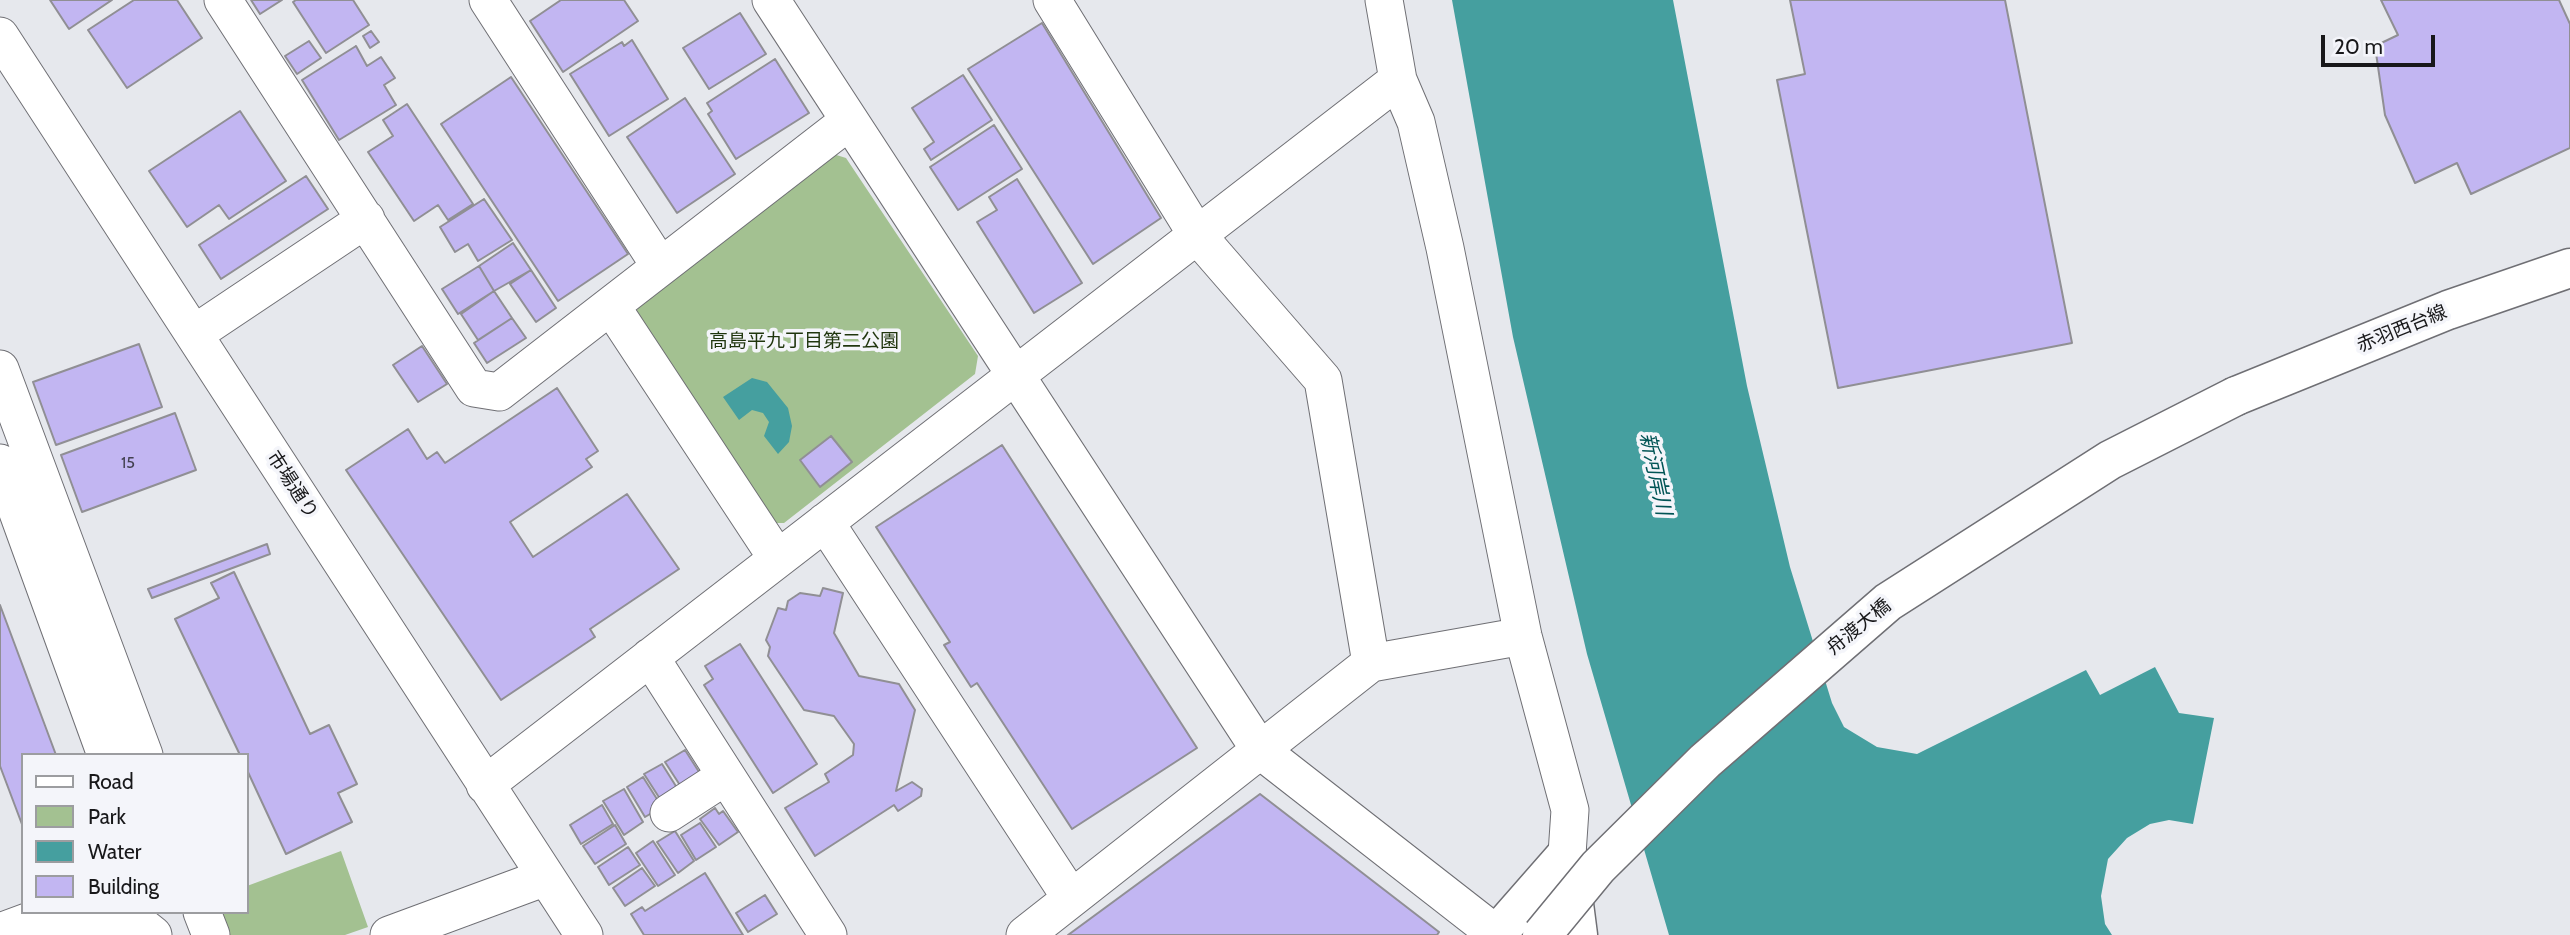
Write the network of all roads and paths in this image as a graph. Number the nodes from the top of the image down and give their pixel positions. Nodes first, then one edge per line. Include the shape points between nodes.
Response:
1 (223, 0) edge
2 (488, 0) edge
3 (772, 0) edge
4 (1052, 0) edge
5 (1384, 0) edge
6 (0, 36) edge
7 (1398, 80) junction
8 (849, 121) junction
9 (366, 219) junction
10 (1197, 235) junction
11 (660, 267) junction
12 (2570, 268) edge
13 (611, 306) junction
14 (194, 334) junction
15 (0, 369) edge
16 (1015, 376) junction
17 (2236, 396) joint
18 (0, 463) edge
19 (825, 522) junction
20 (777, 558) junction
21 (1523, 636) junction
22 (650, 657) junction
23 (1371, 663) junction
24 (1260, 750) junction
25 (105, 753) edge
26 (143, 753) edge
27 (726, 776) junction
28 (485, 785) junction
29 (669, 813) dead end
30 (1567, 854) junction
31 (546, 877) junction
32 (1071, 898) junction
33 (49, 914) edge
34 (203, 914) edge
35 (0, 932) edge
36 (1496, 934) edge
37 (63, 935) edge
38 (153, 935) edge
39 (211, 935) edge
40 (390, 935) edge
41 (584, 935) edge
42 (828, 935) edge
43 (1025, 935) edge
44 (1542, 935) edge
45 (1578, 935) edge

1 - 9 street
2 - 11 street
3 - 8 street
4 - 10 street
5 - 7 street
6 - 14 street, 市場通り
7 - 10 street
7 - 21 street via 1416,122 1439,223
8 - 11 street
8 - 16 street
9 - 13 street via 474,388 499,392
9 - 14 street
10 - 16 street
10 - 23 street via 1323,380
11 - 13 street
12 - 17 main road, 赤羽西台線 via 2448,310
13 - 20 street
14 - 28 street, 市場通り
15 - 26 street
16 - 19 street
16 - 24 street
17 - 44 main road, 舟渡大橋, bridge via 2110,460 1888,602 1705,761 1598,867
18 - 25 street
19 - 20 street
19 - 32 street
20 - 22 street
21 - 23 street
21 - 30 street via 1570,810
22 - 27 street
22 - 28 street
23 - 24 street
24 - 32 street
24 - 36 street
27 - 29 street
27 - 42 street
28 - 31 street, 市場通り
30 - 36 main road
30 - 45 main road
31 - 40 street
31 - 41 street, 市場通り
32 - 43 street
33 - 35 street
34 - 39 street
37 - 38 street via 107,919 144,927

